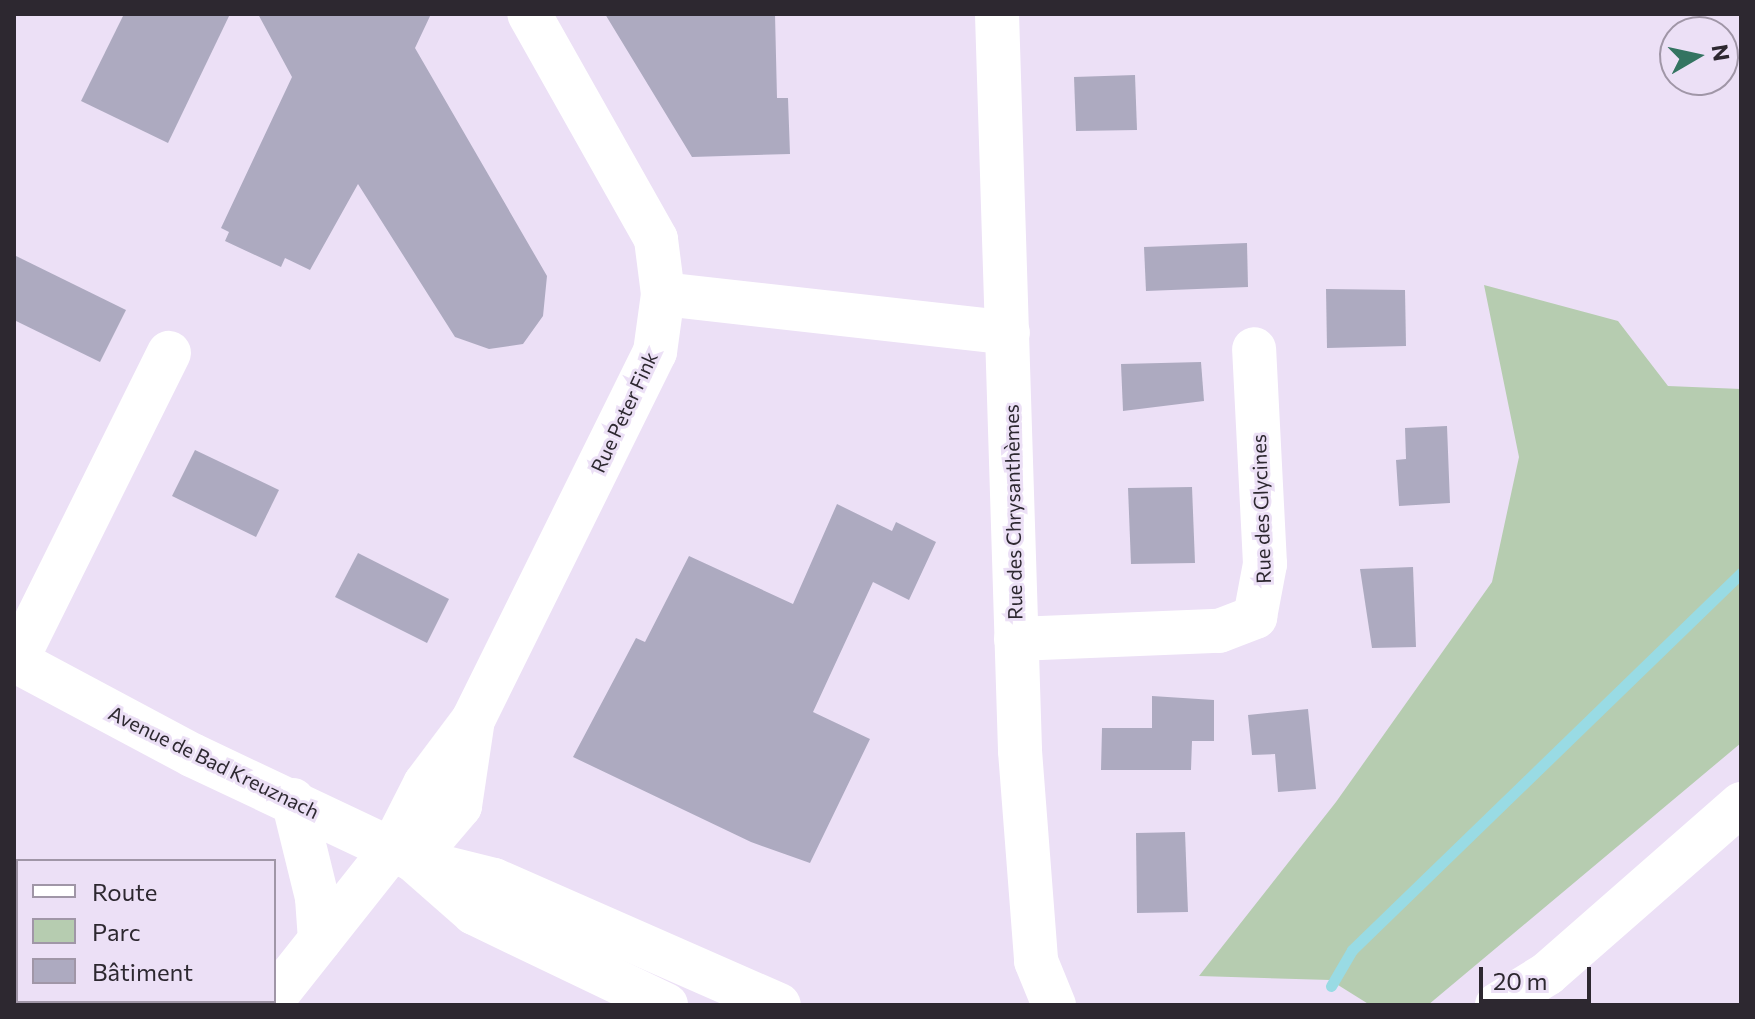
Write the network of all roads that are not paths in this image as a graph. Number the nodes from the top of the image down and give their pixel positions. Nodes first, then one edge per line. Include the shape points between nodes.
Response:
1 (529, 14) edge
2 (997, 14) edge
3 (663, 294) junction
4 (1008, 333) junction
5 (1254, 349) dead end
6 (169, 353) dead end
7 (1016, 639) junction
8 (15, 661) edge
9 (293, 800) junction
10 (1741, 804) edge
11 (403, 855) junction
12 (320, 940) junction
13 (1534, 990) edge
14 (276, 996) edge
15 (666, 1005) edge
16 (779, 1005) edge
17 (1054, 1005) edge
18 (1497, 1005) edge

1 - 3 street, Rue Peter Fink via 656,239
2 - 4 street, Rue des Chrysanthèmes
3 - 4 street
3 - 11 street, Rue Peter Fink via 655,352 473,720 460,806
4 - 7 street, Rue des Chrysanthèmes
5 - 7 street, Rue des Glycines via 1265,564 1255,617 1219,631
6 - 8 street
7 - 17 street, Rue des Chrysanthèmes via 1036,961
8 - 9 street, Avenue de Bad Kreuznach
9 - 11 street, Avenue de Bad Kreuznach
9 - 12 street via 317,898
10 - 13 street
11 - 12 street, Rue Peter Fink
11 - 15 street, Avenue de Bad Kreuznach via 474,913
11 - 16 street, Avenue de Bad Kreuznach via 494,880
12 - 14 street, Rue Peter Fink
13 - 18 street

